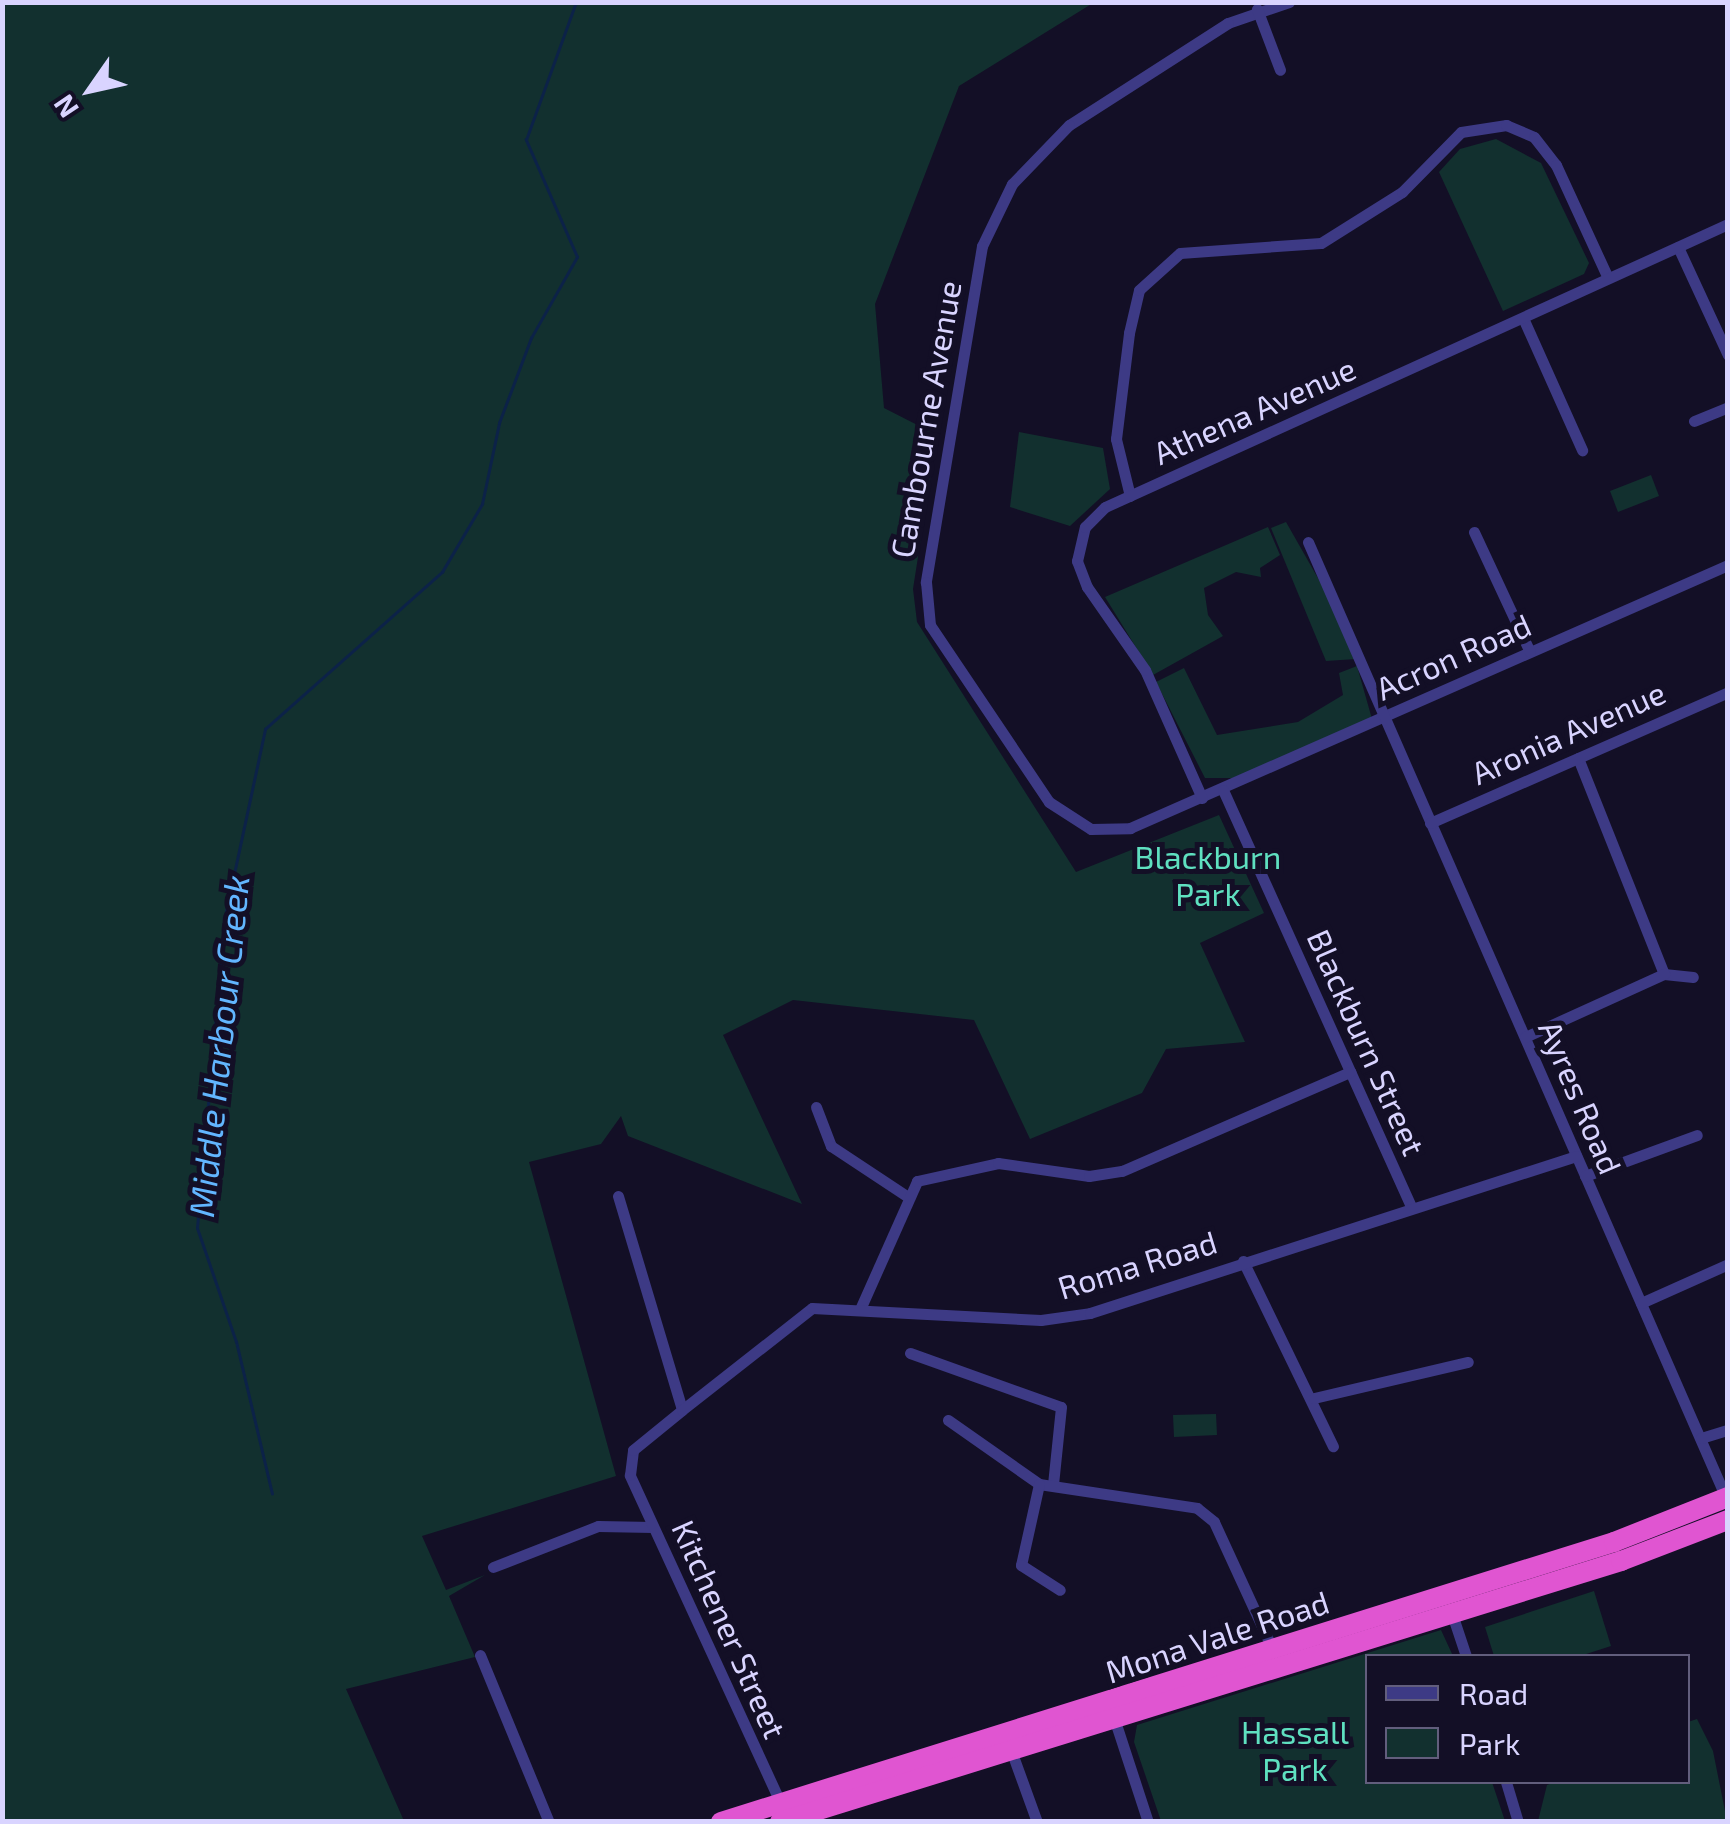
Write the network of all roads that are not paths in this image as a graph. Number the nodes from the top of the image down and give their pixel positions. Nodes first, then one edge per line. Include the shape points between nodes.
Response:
1 (1288, 2) edge
2 (1257, 8) junction
3 (1280, 70) dead end
4 (1728, 224) edge
5 (1678, 247) junction
6 (1608, 278) junction
7 (1523, 318) junction
8 (1728, 355) edge
9 (1728, 406) edge
10 (1694, 421) dead end
11 (1582, 450) dead end
12 (1130, 496) junction
13 (1474, 532) dead end
14 (1308, 542) dead end
15 (1728, 565) edge
16 (1530, 652) junction
17 (1726, 697) edge
18 (1386, 715) junction
19 (1578, 758) junction
20 (1223, 790) junction
21 (1202, 798) junction
22 (1430, 823) junction
23 (1664, 974) junction
24 (1693, 977) dead end
25 (1525, 1036) junction
26 (1350, 1072) junction
27 (816, 1107) dead end
28 (1697, 1134) dead end
29 (1576, 1156) junction
30 (1584, 1176) junction
31 (618, 1196) dead end
32 (908, 1197) junction
33 (1411, 1207) junction
34 (1243, 1261) junction
35 (1728, 1264) edge
36 (1641, 1303) junction
37 (861, 1307) junction
38 (910, 1353) dead end
39 (1468, 1362) dead end
40 (1314, 1398) junction
41 (682, 1410) junction
42 (948, 1420) dead end
43 (1728, 1430) edge
44 (1700, 1438) junction
45 (1333, 1446) dead end
46 (630, 1456) joint
47 (1046, 1484) junction
48 (1727, 1498) edge
49 (1728, 1520) edge
50 (654, 1527) junction
51 (493, 1567) dead end
52 (1060, 1590) dead end
53 (1452, 1614) junction
54 (1465, 1654) edge
55 (480, 1655) dead end
56 (1277, 1658) junction
57 (1112, 1711) junction
58 (1012, 1754) junction
59 (1507, 1784) edge
60 (785, 1816) edge
61 (548, 1822) edge
62 (721, 1822) edge
63 (1037, 1822) edge
64 (1148, 1822) edge
65 (1518, 1822) edge

1 - 2 street, Cambourne Avenue
2 - 3 street
2 - 21 street, Cambourne Avenue via 1069,125 1012,184 982,246 926,582 930,625 1049,802 1074,823 1130,828
4 - 5 street, Athena Avenue
5 - 6 street, Athena Avenue
5 - 8 street
6 - 7 street, Athena Avenue
6 - 12 street via 1556,165 1534,137 1506,125 1461,132 1402,192 1322,243 1180,253 1139,290 1128,333 1116,439
7 - 11 street
7 - 12 street, Athena Avenue
9 - 10 street
12 - 21 street, Athena Avenue via 1084,527 1077,562 1145,670
13 - 16 street
14 - 18 street, Ayres Road
15 - 16 street, Acron Road
16 - 18 street, Acron Road
17 - 19 street, Aronia Avenue
18 - 20 street, Acron Road
18 - 22 street, Ayres Road
19 - 22 street, Aronia Avenue
19 - 23 street
20 - 21 street, Acron Road
20 - 26 street, Blackburn Street
22 - 25 street, Ayres Road
23 - 24 street
23 - 25 street
25 - 29 street, Ayres Road
26 - 32 street via 1122,1171 1090,1176 998,1162 917,1181
26 - 33 street, Blackburn Street
27 - 32 street via 831,1146
28 - 30 street
29 - 30 street, Ayres Road
29 - 33 street, Roma Road
30 - 36 street, Ayres Road
31 - 41 street
32 - 37 street
33 - 34 street, Roma Road
34 - 37 street, Roma Road via 1090,1314 1041,1320
34 - 40 street
35 - 36 street
36 - 44 street, Ayres Road
37 - 41 street, Roma Road via 812,1308
38 - 47 street via 1062,1406
39 - 40 street
40 - 45 street
41 - 46 street, Roma Road
42 - 47 street
43 - 44 street
44 - 48 street, Ayres Road
46 - 50 street, Kitchener Street
47 - 52 street via 1021,1566
47 - 56 street via 1197,1508 1214,1522
48 - 56 highway, Mona Vale Road
49 - 53 highway, Mona Vale Road
50 - 51 street via 598,1526
50 - 60 street, Kitchener Street
53 - 54 street
53 - 56 highway, Mona Vale Road
55 - 61 street
56 - 57 highway, Mona Vale Road
57 - 58 highway, Mona Vale Road
57 - 60 highway, Mona Vale Road
57 - 64 street
58 - 60 highway, Mona Vale Road
58 - 63 street
59 - 65 street
60 - 62 highway, Mona Vale Road

